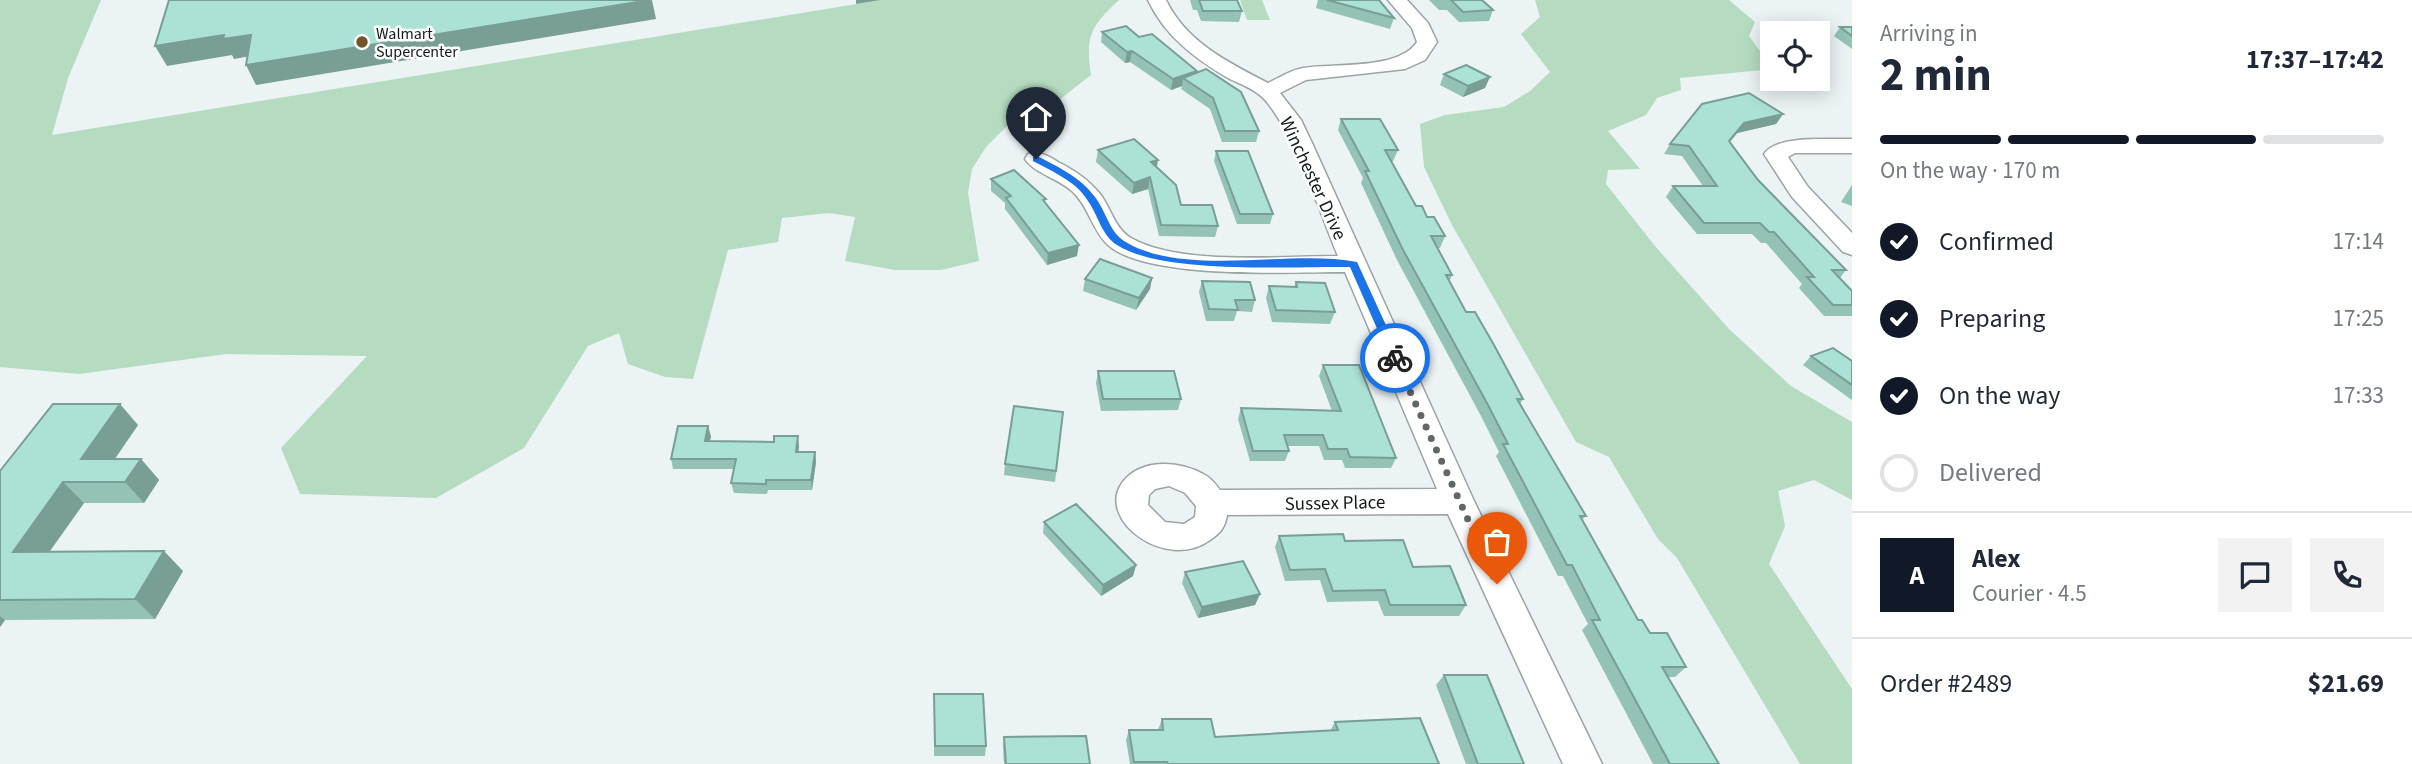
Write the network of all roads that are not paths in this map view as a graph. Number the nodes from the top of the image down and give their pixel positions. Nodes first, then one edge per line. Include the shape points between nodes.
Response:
1 (1157, 0) edge
2 (1397, 0) edge
3 (1268, 91) junction
4 (1852, 146) edge
5 (1036, 159) dead end
6 (1852, 247) edge
7 (1354, 264) junction
8 (1458, 501) junction
9 (1212, 503) dead end
10 (1583, 764) edge

1 - 3 street via 1162,16 1178,35
2 - 3 street via 1421,27 1427,42 1419,56 1398,65 1302,74
3 - 7 street, Winchester Drive via 1290,120
4 - 6 street via 1793,147 1774,154 1804,197
5 - 7 street via 1074,179 1119,242 1149,256 1188,262
7 - 8 street, Winchester Drive
8 - 9 street, Sussex Place
8 - 10 street, Winchester Drive

